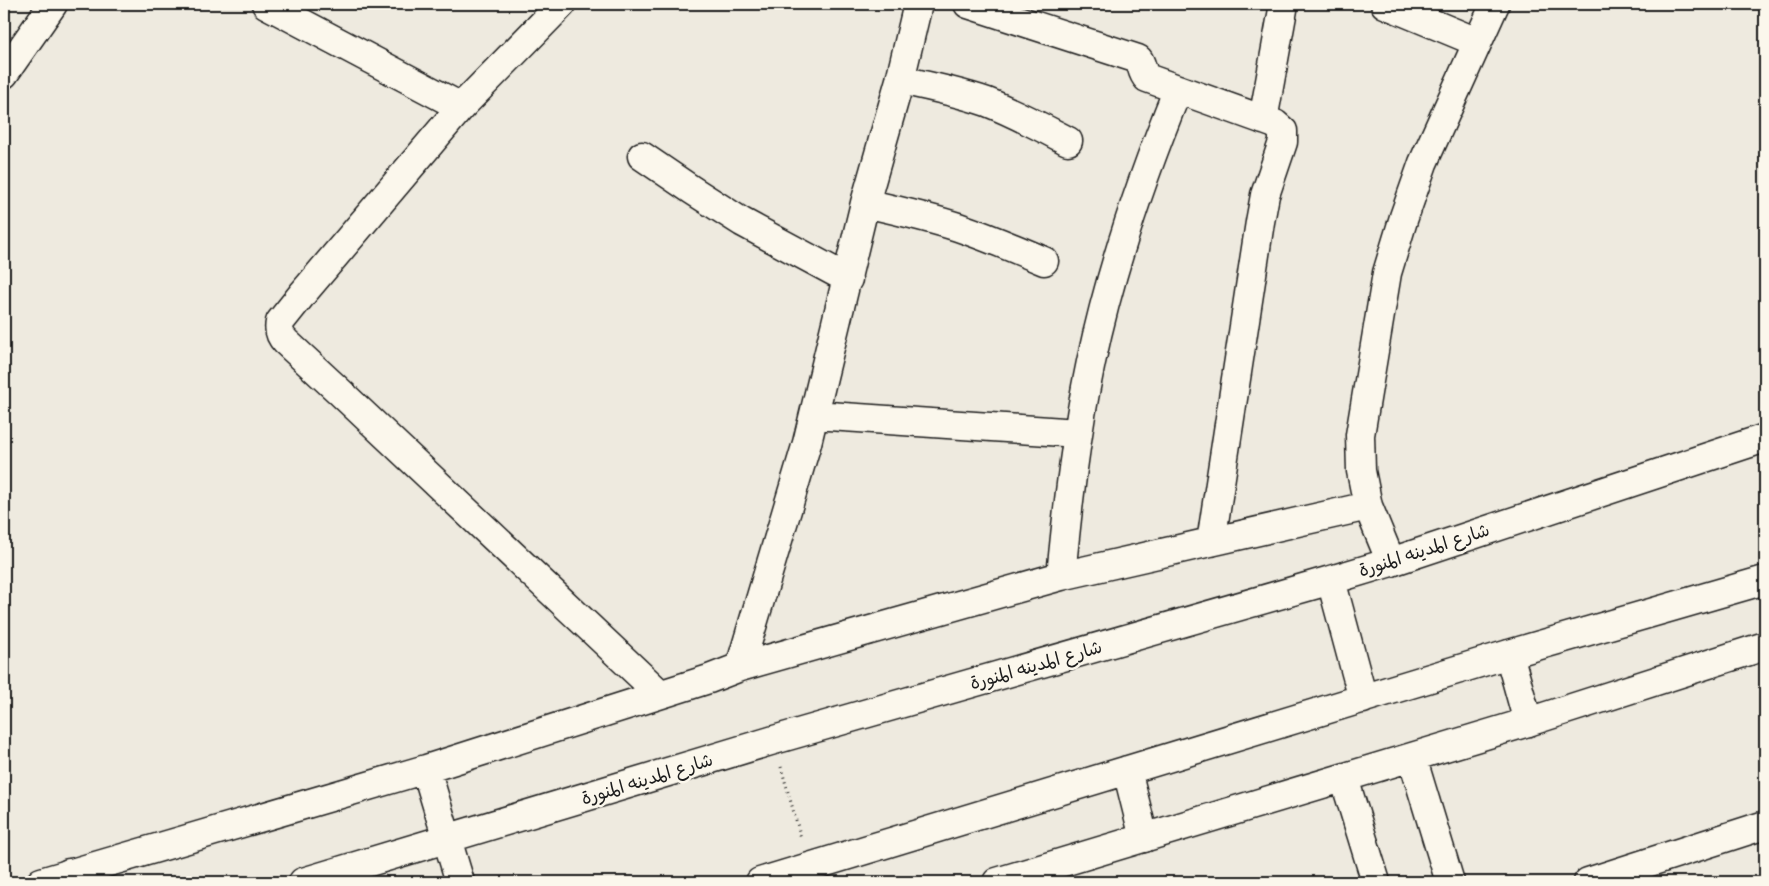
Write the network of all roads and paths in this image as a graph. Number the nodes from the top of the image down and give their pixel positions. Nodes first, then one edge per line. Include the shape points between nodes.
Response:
1 (53, 4) edge
2 (266, 4) edge
3 (562, 4) edge
4 (918, 4) edge
5 (968, 4) edge
6 (1284, 4) edge
7 (1385, 4) edge
8 (1494, 4) edge
9 (1476, 42) junction
10 (4, 74) edge
11 (900, 80) junction
12 (1178, 88) junction
13 (462, 107) junction
14 (1264, 120) junction
15 (1068, 141) dead end
16 (642, 156) dead end
17 (865, 203) junction
18 (1044, 261) dead end
19 (848, 279) junction
20 (814, 415) junction
21 (1078, 433) junction
22 (1765, 438) edge
23 (1368, 506) junction
24 (1211, 542) junction
25 (1391, 562) junction
26 (1061, 576) junction
27 (1330, 580) junction
28 (1765, 580) edge
29 (1765, 646) edge
30 (1509, 654) junction
31 (740, 667) junction
32 (660, 694) junction
33 (1363, 699) junction
34 (1528, 722) junction
35 (774, 740) junction
36 (1412, 757) junction
37 (426, 769) junction
38 (1127, 770) junction
39 (1344, 778) junction
40 (1765, 825) edge
41 (1144, 838) junction
42 (447, 839) junction
43 (809, 868) junction
44 (70, 878) edge
45 (41, 882) edge
46 (303, 882) edge
47 (460, 882) edge
48 (760, 882) edge
49 (997, 882) edge
50 (1376, 882) edge
51 (1450, 882) edge
52 (1588, 882) edge

1 - 10 street
2 - 13 street
3 - 13 street
4 - 11 street
5 - 12 street via 1138,59 1147,78
6 - 14 street
7 - 9 street
8 - 9 street
9 - 23 street via 1423,163 1387,272 1360,436 1361,471
11 - 15 street via 986,102
11 - 17 street
12 - 14 street
12 - 21 street via 1128,223 1091,362
13 - 32 street via 285,315 280,322 281,336
14 - 24 street via 1279,127 1284,137 1265,195 1260,222
16 - 19 street via 742,222
17 - 18 street via 957,226
17 - 19 street
19 - 20 street
20 - 21 street
20 - 31 street
21 - 26 street
22 - 25 street, شارع المدينه المنورة
23 - 24 street
23 - 25 street
24 - 26 street
25 - 27 street, شارع المدينه المنورة
26 - 31 street
27 - 33 street
27 - 35 street, شارع المدينه المنورة
28 - 30 street
29 - 34 street
30 - 33 street
30 - 34 street
31 - 32 street
32 - 37 street
33 - 38 street
34 - 36 street
35 - 42 street, شارع المدينه المنورة
35 - 43 path
36 - 39 street
36 - 51 street
37 - 42 street
37 - 44 street
38 - 41 street
38 - 43 street
39 - 41 street
39 - 50 street
40 - 52 street
41 - 49 street
42 - 46 street, شارع المدينه المنورة
42 - 47 street
43 - 48 street
44 - 45 street

